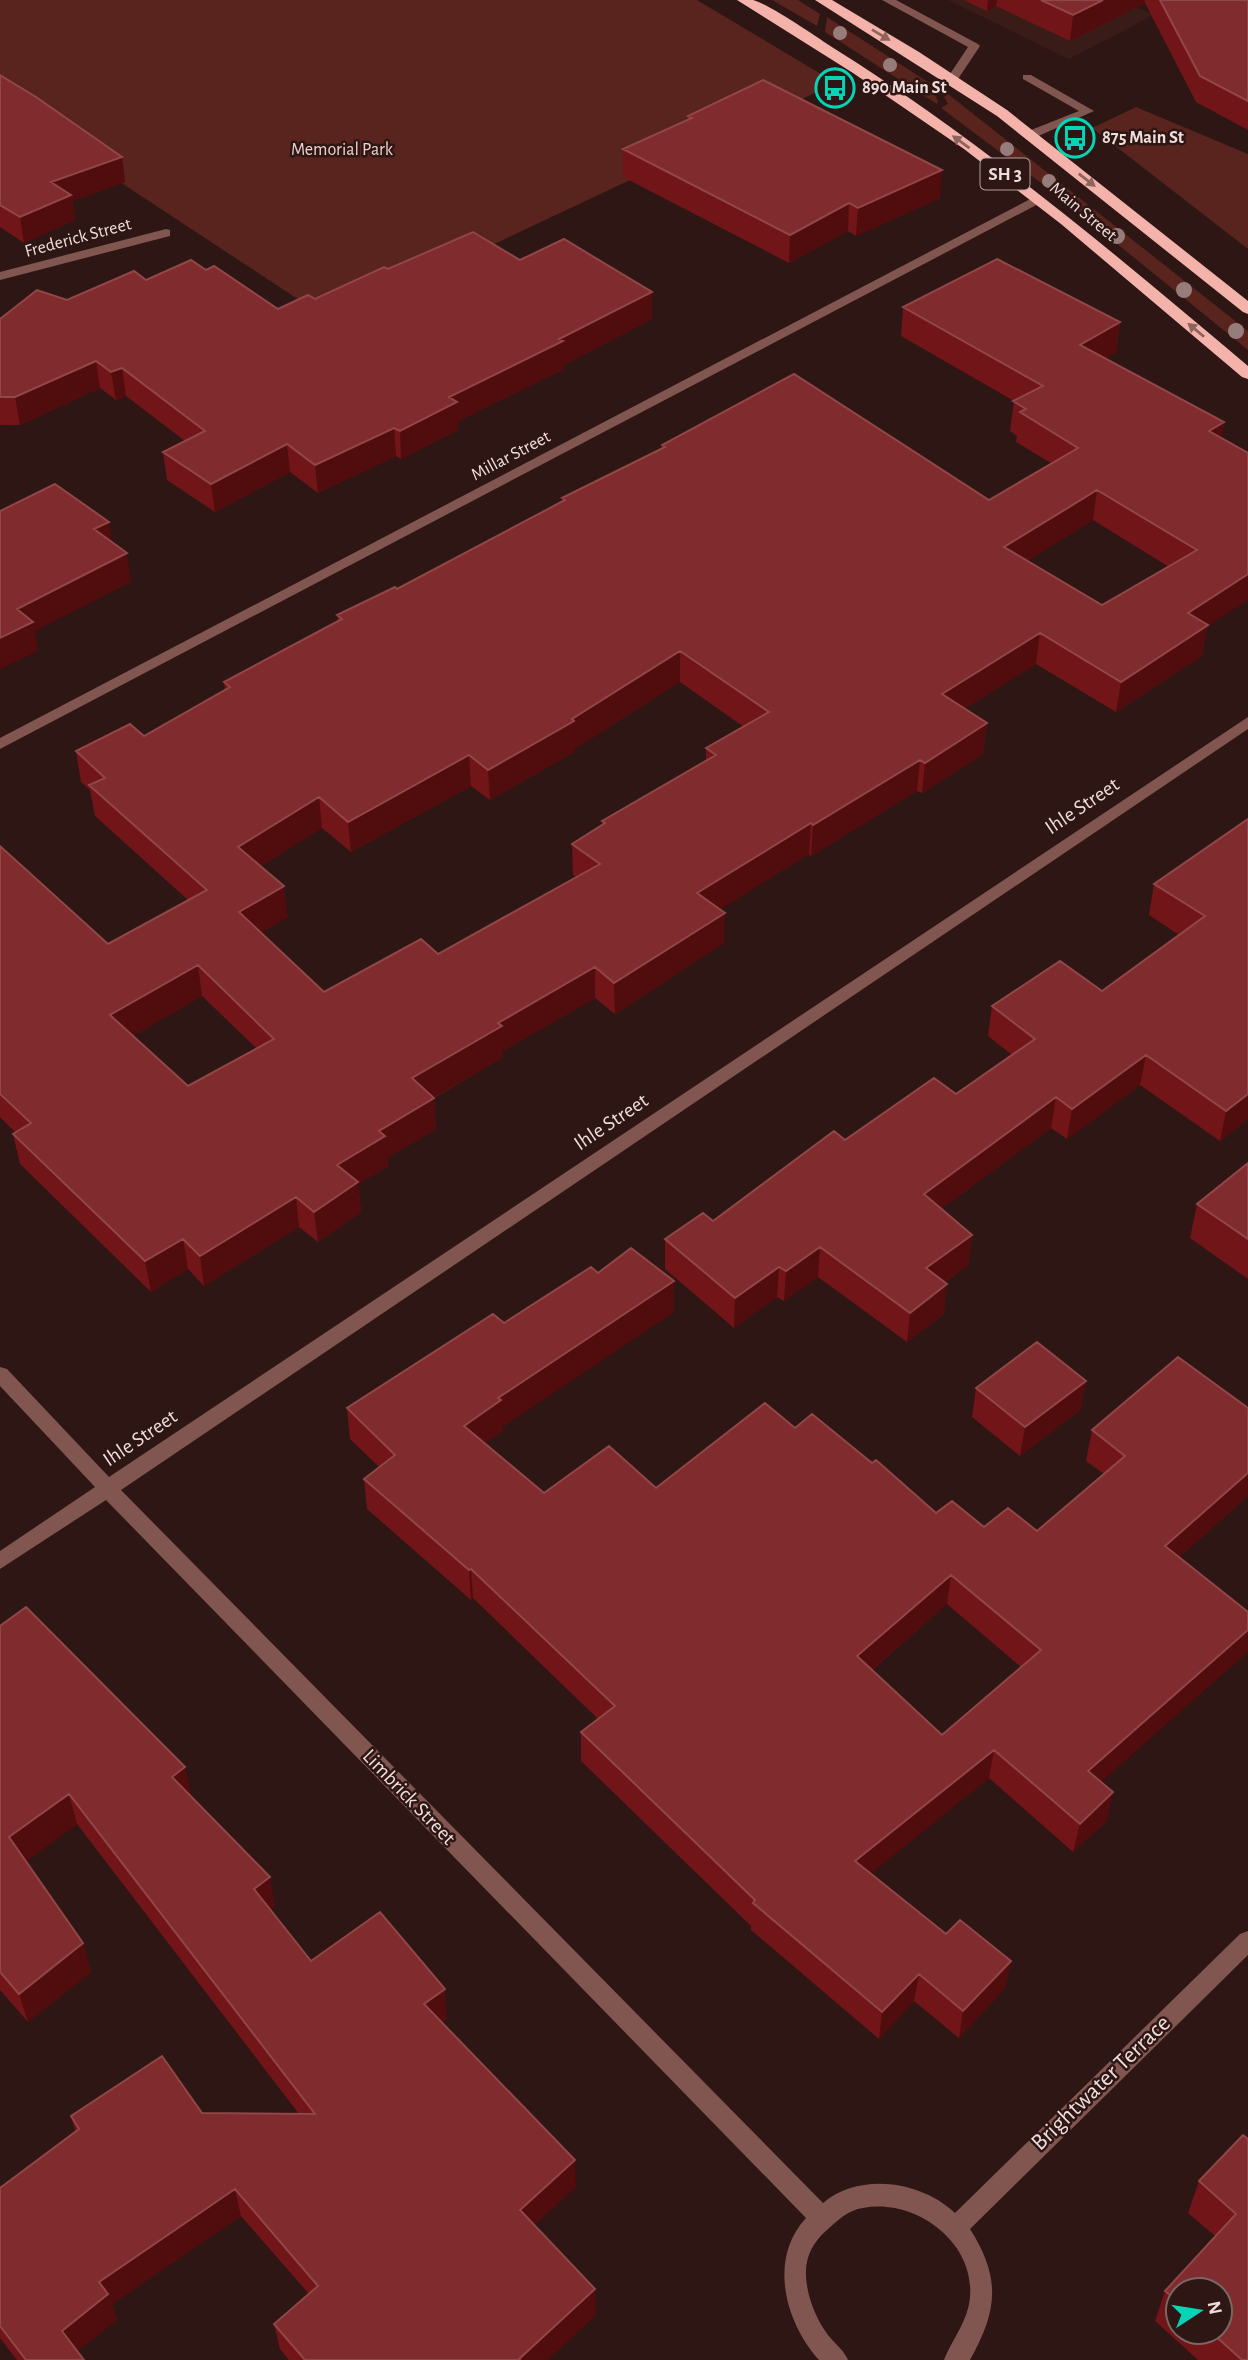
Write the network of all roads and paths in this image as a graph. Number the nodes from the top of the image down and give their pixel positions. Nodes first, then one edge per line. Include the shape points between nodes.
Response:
1 (744, 0) edge
2 (822, 0) edge
3 (888, 0) edge
4 (1027, 77) dead end
5 (952, 80) junction
6 (1030, 135) junction
7 (1038, 199) junction
8 (166, 233) dead end
9 (0, 276) edge
10 (1248, 309) edge
11 (1248, 374) edge
12 (1248, 722) edge
13 (0, 744) edge
14 (0, 1374) edge
15 (106, 1487) junction
16 (0, 1561) edge
17 (1248, 1941) edge
18 (821, 2217) junction
19 (956, 2227) junction
20 (828, 2358) edge
21 (957, 2360) edge

7 -> 1 highway, Main Street / SH 3 via 907,102
2 -> 5 highway, Main Street / SH 3
3 - 5 street via 974,47
4 - 6 street via 1088,111
5 - 6 highway, Main Street / SH 3
6 -> 10 highway, Main Street / SH 3
11 -> 7 highway, Main Street / SH 3
7 - 13 street, Millar Street
8 - 9 street, Frederick Street
12 - 15 street, Ihle Street
14 - 15 street, Limbrick Street
15 - 16 street, Ihle Street
15 - 18 street, Limbrick Street
17 - 19 street, Brightwater Terrace
18 - 19 street via 846,2199 894,2195 922,2203
18 - 20 street via 800,2242 794,2278 804,2319
19 - 21 street via 975,2256 982,2288 975,2326

